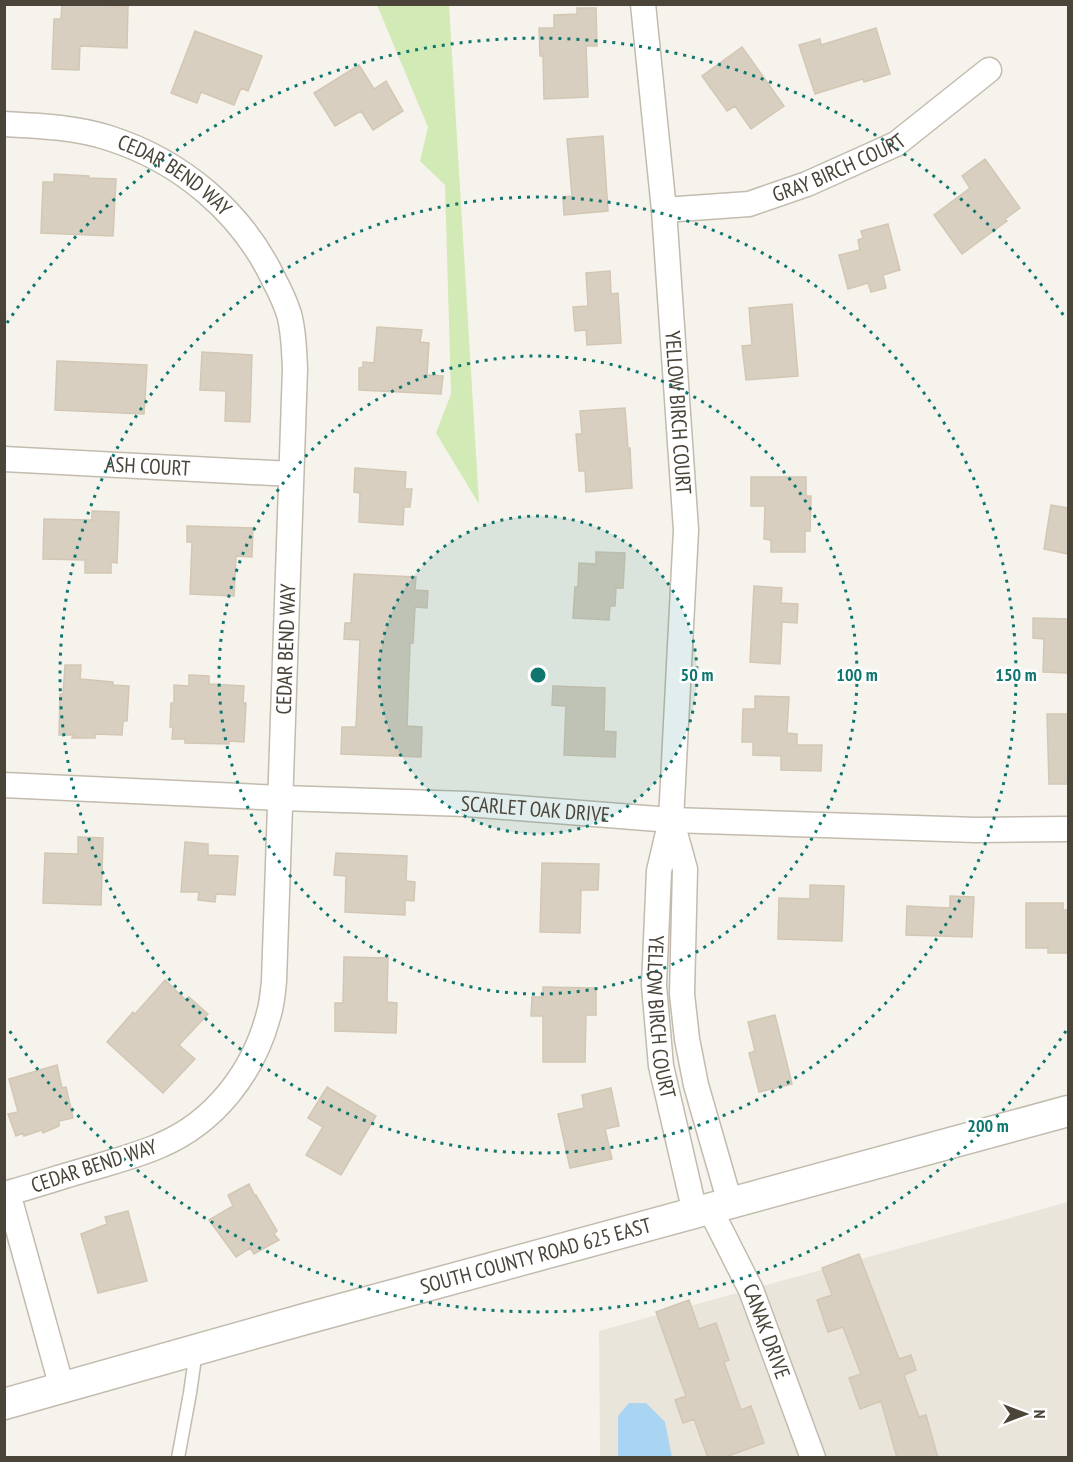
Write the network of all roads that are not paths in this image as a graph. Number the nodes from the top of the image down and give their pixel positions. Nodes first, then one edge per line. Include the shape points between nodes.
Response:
1 (643, 4) edge
2 (989, 70) dead end
3 (4, 124) edge
4 (664, 210) junction
5 (4, 459) edge
6 (291, 474) junction
7 (4, 785) edge
8 (281, 798) junction
9 (671, 819) junction
10 (1068, 830) edge
11 (1068, 1111) edge
12 (6, 1193) edge
13 (712, 1208) junction
14 (195, 1351) junction
15 (63, 1388) junction
16 (4, 1404) edge
17 (178, 1458) edge
18 (813, 1458) edge

1 - 4 street, YELLOW BIRCH COURT
2 - 4 street, GRAY BIRCH COURT via 896,144 807,184 749,204
3 - 6 street, CEDAR BEND WAY via 61,128 130,145 192,180 243,230 269,269 291,324 295,369
4 - 9 street, YELLOW BIRCH COURT via 686,530
5 - 6 street, ASH COURT
6 - 8 street, CEDAR BEND WAY
7 - 8 street, SCARLET OAK DRIVE
8 - 9 street, SCARLET OAK DRIVE via 467,804
8 - 12 street, CEDAR BEND WAY via 274,981 269,1015 258,1048 241,1078 219,1105 163,1145
9 - 10 street, SCARLET OAK DRIVE
9 - 13 street, YELLOW BIRCH COURT via 685,869 682,994
9 - 13 street, YELLOW BIRCH COURT via 659,871 654,985 661,1066
11 - 13 street, SOUTH COUNTY ROAD 625 EAST
12 - 15 street, CEDAR BEND WAY
13 - 14 street, SOUTH COUNTY ROAD 625 EAST
13 - 18 street, CANAK DRIVE via 751,1290
14 - 15 street, SOUTH COUNTY ROAD 625 EAST
14 - 17 lane
15 - 16 street, SOUTH COUNTY ROAD 625 EAST

